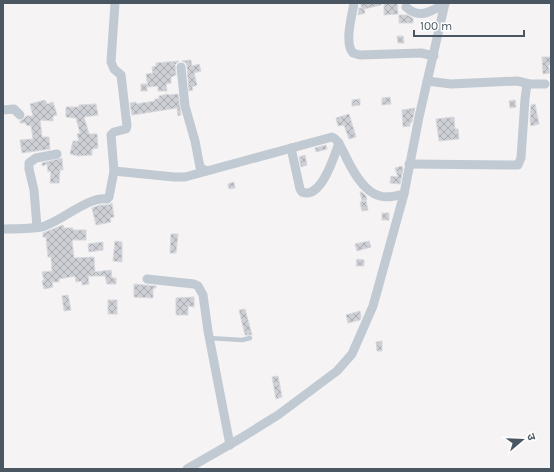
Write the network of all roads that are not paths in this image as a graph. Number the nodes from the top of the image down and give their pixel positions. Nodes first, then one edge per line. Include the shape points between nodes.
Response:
1 (115, 3) edge
2 (354, 3) edge
3 (445, 4) edge
4 (406, 7) dead end
5 (434, 56) junction
6 (181, 67) dead end
7 (432, 82) junction
8 (527, 84) junction
9 (545, 84) dead end
10 (3, 110) edge
11 (20, 115) dead end
12 (339, 143) junction
13 (292, 148) junction
14 (57, 154) dead end
15 (409, 164) junction
16 (114, 171) junction
17 (206, 171) junction
18 (404, 194) junction
19 (37, 227) junction
20 (3, 229) edge
21 (147, 279) dead end
22 (209, 338) junction
23 (250, 338) dead end
24 (230, 444) junction
25 (187, 469) edge

1 - 16 street via 111,62 112,67 121,76 127,126 124,130 112,133
2 - 5 street via 348,42 353,53 421,53
3 - 4 street via 420,14
3 - 5 street
5 - 7 street
6 - 17 street via 185,106 200,166
7 - 8 street
7 - 15 street
8 - 9 street
8 - 15 street via 521,158 518,165
10 - 11 street via 14,109
12 - 13 street via 334,138 328,138
12 - 13 street via 320,184 314,191 306,193 300,189
12 - 18 street via 352,169 374,195 388,197
13 - 17 street
14 - 19 street via 36,158 29,163
15 - 18 street
16 - 17 street via 174,177
16 - 19 street via 111,195 107,200 92,202
18 - 24 street via 374,306 350,359 283,411
19 - 20 street
21 - 22 street via 198,286 203,295
22 - 23 lane
22 - 24 street
24 - 25 street

